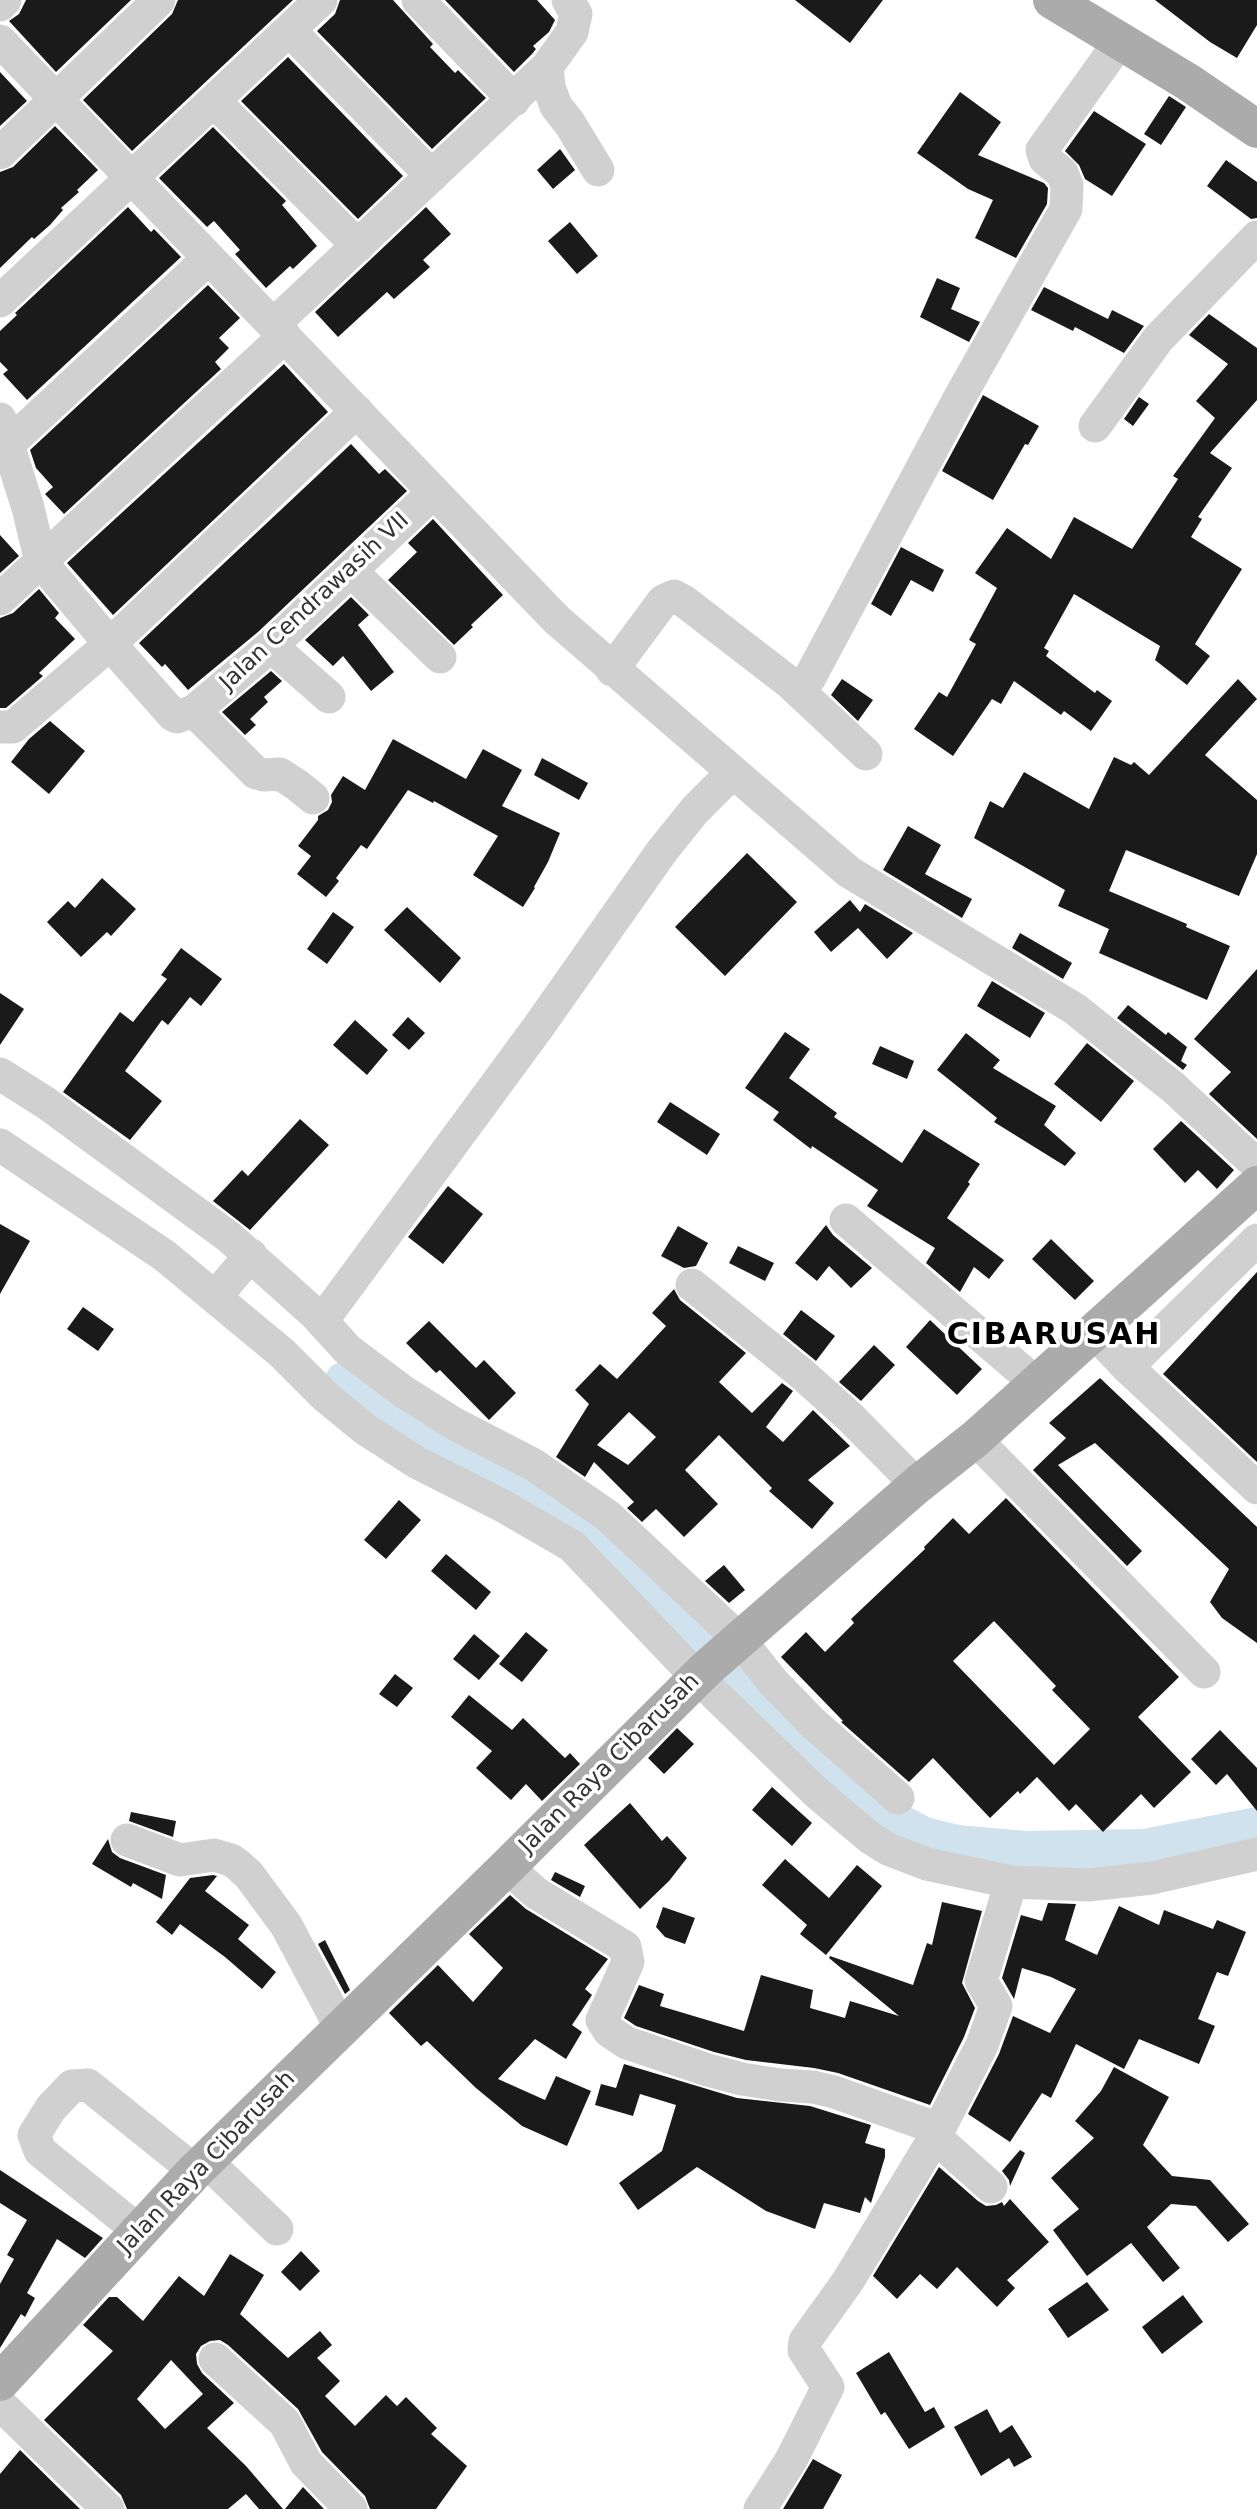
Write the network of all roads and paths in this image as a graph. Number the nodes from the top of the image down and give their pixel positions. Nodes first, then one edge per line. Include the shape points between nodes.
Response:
1 (5, 0) edge
2 (159, 0) edge
3 (321, 0) edge
4 (418, 0) edge
5 (568, 0) edge
6 (1052, 0) edge
7 (0, 5) edge
8 (289, 30) junction
9 (0, 40) edge
10 (1121, 40) junction
11 (547, 67) junction
12 (56, 99) junction
13 (514, 100) junction
14 (214, 101) junction
15 (1257, 129) edge
16 (0, 153) edge
17 (598, 170) dead end
18 (432, 177) junction
19 (132, 178) junction
20 (1257, 237) edge
21 (358, 246) junction
22 (209, 258) junction
23 (0, 301) edge
24 (279, 330) junction
25 (357, 411) junction
26 (1095, 425) dead end
27 (3, 438) edge
28 (434, 492) junction
29 (41, 562) junction
30 (351, 571) junction
31 (0, 599) edge
32 (110, 644) junction
33 (271, 646) junction
34 (440, 657) dead end
35 (612, 670) junction
36 (790, 682) junction
37 (329, 697) dead end
38 (194, 711) junction
39 (0, 727) edge
40 (866, 754) dead end
41 (732, 773) junction
42 (313, 798) dead end
43 (0, 1074) edge
44 (0, 1145) edge
45 (1256, 1183) edge
46 (846, 1220) dead end
47 (1257, 1240) edge
48 (249, 1256) junction
49 (692, 1285) dead end
50 (220, 1291) junction
51 (304, 1329) junction
52 (1093, 1331) junction
53 (1127, 1367) junction
54 (1036, 1383) junction
55 (975, 1439) junction
56 (916, 1485) junction
57 (1257, 1488) edge
58 (589, 1528) junction
59 (719, 1657) junction
60 (1204, 1672) dead end
61 (898, 1798) dead end
62 (127, 1840) dead end
63 (1257, 1854) edge
64 (507, 1867) junction
65 (1011, 1882) junction
66 (341, 2028) junction
67 (937, 2133) junction
68 (201, 2166) junction
69 (991, 2187) dead end
70 (278, 2229) dead end
71 (139, 2231) junction
72 (215, 2359) dead end
73 (0, 2382) edge
74 (0, 2404) edge
75 (108, 2509) edge
76 (351, 2509) edge
77 (760, 2509) edge

1 - 7 street
2 - 12 street
3 - 8 street
4 - 13 street
5 - 11 street via 576,14 572,32
6 - 10 main road
8 - 14 street
8 - 18 street
9 - 12 street
10 - 15 main road
10 - 36 street via 1042,150 1045,159 1062,173 1067,186 1066,209 961,394 809,680 798,685
11 - 13 street
11 - 17 street via 548,87 556,106
12 - 16 street
12 - 19 street
13 - 18 street
14 - 19 street
14 - 21 street
18 - 21 street
19 - 22 street
19 - 23 street
20 - 26 street via 1158,339
21 - 24 street
22 - 24 street
22 - 27 street
24 - 25 street
24 - 29 street
25 - 28 street
25 - 32 street
27 - 29 street
28 - 30 street, Jalan Cendrawasih VII
28 - 35 street via 557,620
29 - 31 street
29 - 32 street
30 - 33 street, Jalan Cendrawasih VII
30 - 34 street
32 - 38 street via 173,715 182,717
32 - 39 street via 13,727
33 - 37 street
33 - 38 street, Jalan Cendrawasih VII
35 - 36 street via 663,601 674,596
35 - 41 street
36 - 40 street
38 - 42 street via 256,773 280,774
41 - 45 street via 849,872 1075,1009 1174,1088
41 - 51 street via 662,851 540,1026
43 - 48 street
44 - 50 street
45 - 52 main road, Jalan Raya Cibarusah
46 - 54 street
47 - 53 street
48 - 50 street
48 - 51 street
49 - 56 street via 852,1418
50 - 51 street
51 - 58 street via 348,1350 453,1423 534,1465
51 - 58 street via 326,1396 365,1429 416,1462 503,1506
52 - 53 street
52 - 54 main road, Jalan Raya Cibarusah
53 - 57 street
54 - 55 main road, Jalan Raya Cibarusah
55 - 56 main road, Jalan Raya Cibarusah
55 - 60 street
56 - 59 main road, Jalan Raya Cibarusah
58 - 59 street
58 - 59 street via 668,1571
59 - 61 street via 794,1704
59 - 64 main road, Jalan Raya Cibarusah
59 - 65 street via 818,1794 878,1843 927,1864
62 - 66 street via 180,1860 214,1855 239,1865 286,1925
63 - 65 street via 1152,1878 1088,1885
64 - 66 main road, Jalan Raya Cibarusah
64 - 67 street via 537,1893 625,1947 628,1962 602,2020 627,2043 742,2079 834,2092
65 - 67 street via 981,1981 996,2008 973,2065
66 - 68 main road, Jalan Raya Cibarusah
67 - 69 street
67 - 77 street via 848,2281 805,2341 804,2350 828,2387
68 - 70 street
68 - 71 main road, Jalan Raya Cibarusah
68 - 71 street via 88,2085 72,2086 34,2135 40,2151
71 - 73 main road, Jalan Raya Cibarusah
72 - 76 street via 285,2423 306,2463
74 - 75 street

